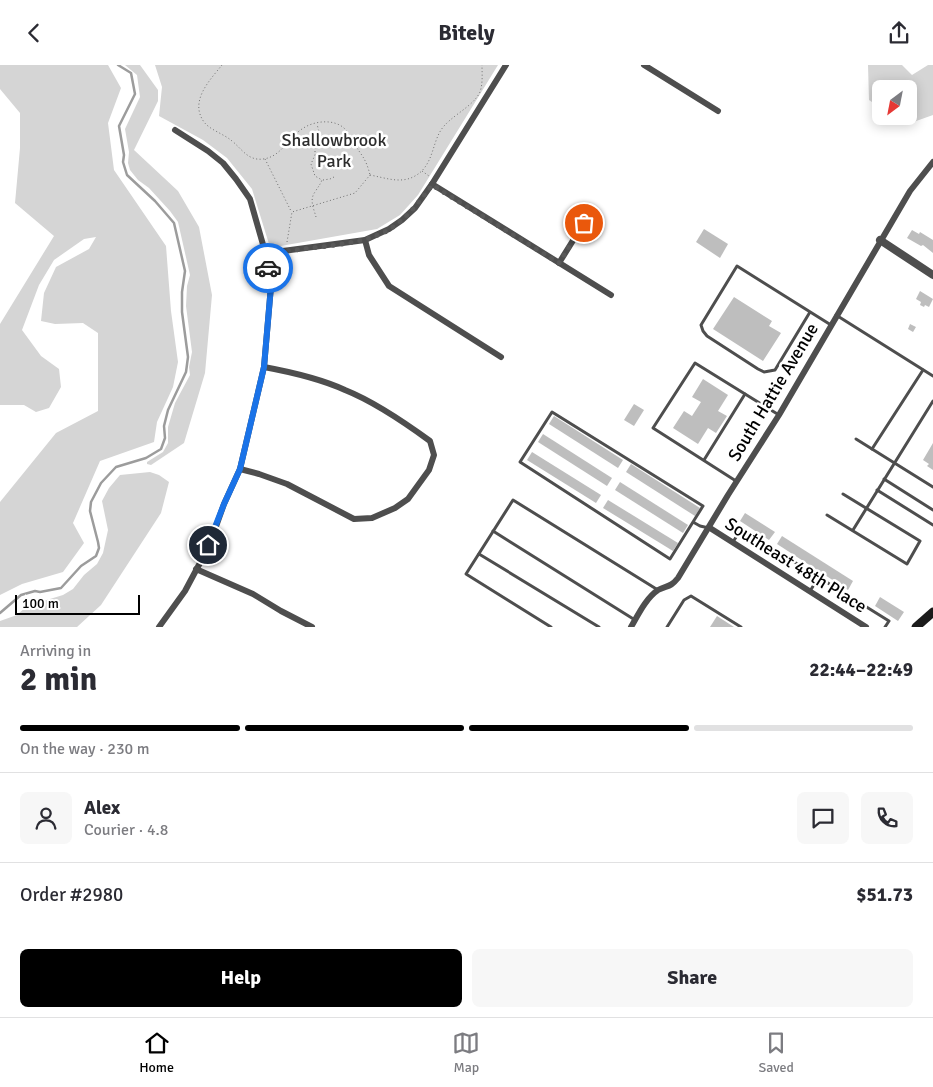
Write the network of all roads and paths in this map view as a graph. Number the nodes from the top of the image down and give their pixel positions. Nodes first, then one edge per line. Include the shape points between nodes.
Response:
1 (222, 65) edge
2 (482, 65) edge
3 (506, 65) edge
4 (644, 65) edge
5 (718, 111) dead end
6 (317, 122) junction
7 (175, 130) dead end
8 (264, 159) junction
9 (933, 162) edge
10 (370, 175) junction
11 (336, 176) dead end
12 (322, 180) junction
13 (432, 185) junction
14 (592, 210) dead end
15 (292, 212) junction
16 (316, 217) dead end
17 (365, 240) junction
18 (880, 240) junction
19 (289, 250) junction
20 (266, 255) junction
21 (559, 263) junction
22 (933, 275) edge
23 (611, 295) dead end
24 (810, 312) junction
25 (836, 315) junction
26 (831, 325) junction
27 (501, 357) dead end
28 (264, 367) junction
29 (923, 370) junction
30 (933, 376) edge
31 (745, 394) junction
32 (933, 401) edge
33 (779, 415) junction
34 (856, 439) dead end
35 (872, 449) junction
36 (704, 460) junction
37 (895, 463) junction
38 (240, 469) junction
39 (884, 479) junction
40 (737, 481) junction
41 (933, 487) edge
42 (877, 490) junction
43 (843, 494) dead end
44 (867, 507) junction
45 (933, 510) edge
46 (827, 515) dead end
47 (693, 522) junction
48 (933, 525) edge
49 (710, 528) junction
50 (852, 530) junction
51 (493, 531) junction
52 (732, 542) junction
53 (479, 553) junction
54 (196, 569) junction
55 (819, 577) junction
56 (658, 590) junction
57 (810, 591) junction
58 (933, 612) edge
59 (635, 620) junction
60 (159, 627) edge
61 (312, 627) edge
62 (551, 627) edge
63 (599, 627) edge
64 (631, 627) edge
65 (667, 627) edge
66 (740, 627) edge
67 (866, 627) edge
68 (885, 627) edge
69 (916, 627) edge

1 - 8 path via 199,98 204,122 239,146 246,155
2 - 10 path via 479,93 442,129 425,167 416,176 402,181
3 - 13 street
4 - 5 street
6 - 8 path via 302,129 276,154
6 - 10 path via 331,122 345,129 368,165
6 - 12 path via 321,140 315,145 311,168
7 - 20 street via 223,163 236,179 250,199
8 - 15 path
9 - 18 street, South Hattie Avenue via 910,191
10 - 15 path via 355,193
11 - 12 path
12 - 16 path via 312,196
13 - 17 street via 402,219
13 - 21 street
14 - 21 street
15 - 19 path via 286,241
17 - 19 street
17 - 27 street via 369,255 389,286
18 - 22 street
18 - 25 street, South Hattie Avenue
19 - 20 street
20 - 28 street via 271,286
21 - 23 street
24 - 24 lane via 737,266 701,325 707,336 758,369 770,372 774,371
24 - 26 lane
25 - 26 street, South Hattie Avenue
25 - 29 lane
26 - 33 street, South Hattie Avenue
28 - 38 street
28 - 38 street via 346,390 430,441 434,455 429,470 408,499 395,509 372,518 354,519 287,484
29 - 30 lane
29 - 35 lane
31 - 33 lane
31 - 36 lane
31 - 36 lane via 694,363 653,428
32 - 37 lane
33 - 40 street, South Hattie Avenue
34 - 35 lane
35 - 37 lane
36 - 40 lane
37 - 39 lane
37 - 41 lane
38 - 54 street
39 - 42 lane
39 - 45 lane
40 - 49 street, South Hattie Avenue
42 - 44 lane
42 - 48 lane
43 - 44 lane
44 - 50 lane
44 - 50 lane via 920,541 906,564
46 - 50 lane
47 - 47 lane via 703,506 552,412 520,463 670,559
47 - 49 lane
49 - 52 street, Southeast 48th Place
49 - 56 street, South Hattie Avenue via 672,586
51 - 53 lane
51 - 56 lane via 513,500
51 - 59 lane
52 - 55 lane via 741,529
52 - 57 street, Southeast 48th Place
53 - 62 lane via 466,574
53 - 63 lane
54 - 60 street via 185,591
54 - 61 street via 253,594
55 - 57 lane
55 - 68 lane via 889,621
56 - 59 street, South Hattie Avenue
57 - 67 street, Southeast 48th Place
58 - 69 main road
59 - 64 street, South Hattie Avenue
65 - 66 lane via 684,600 691,596

